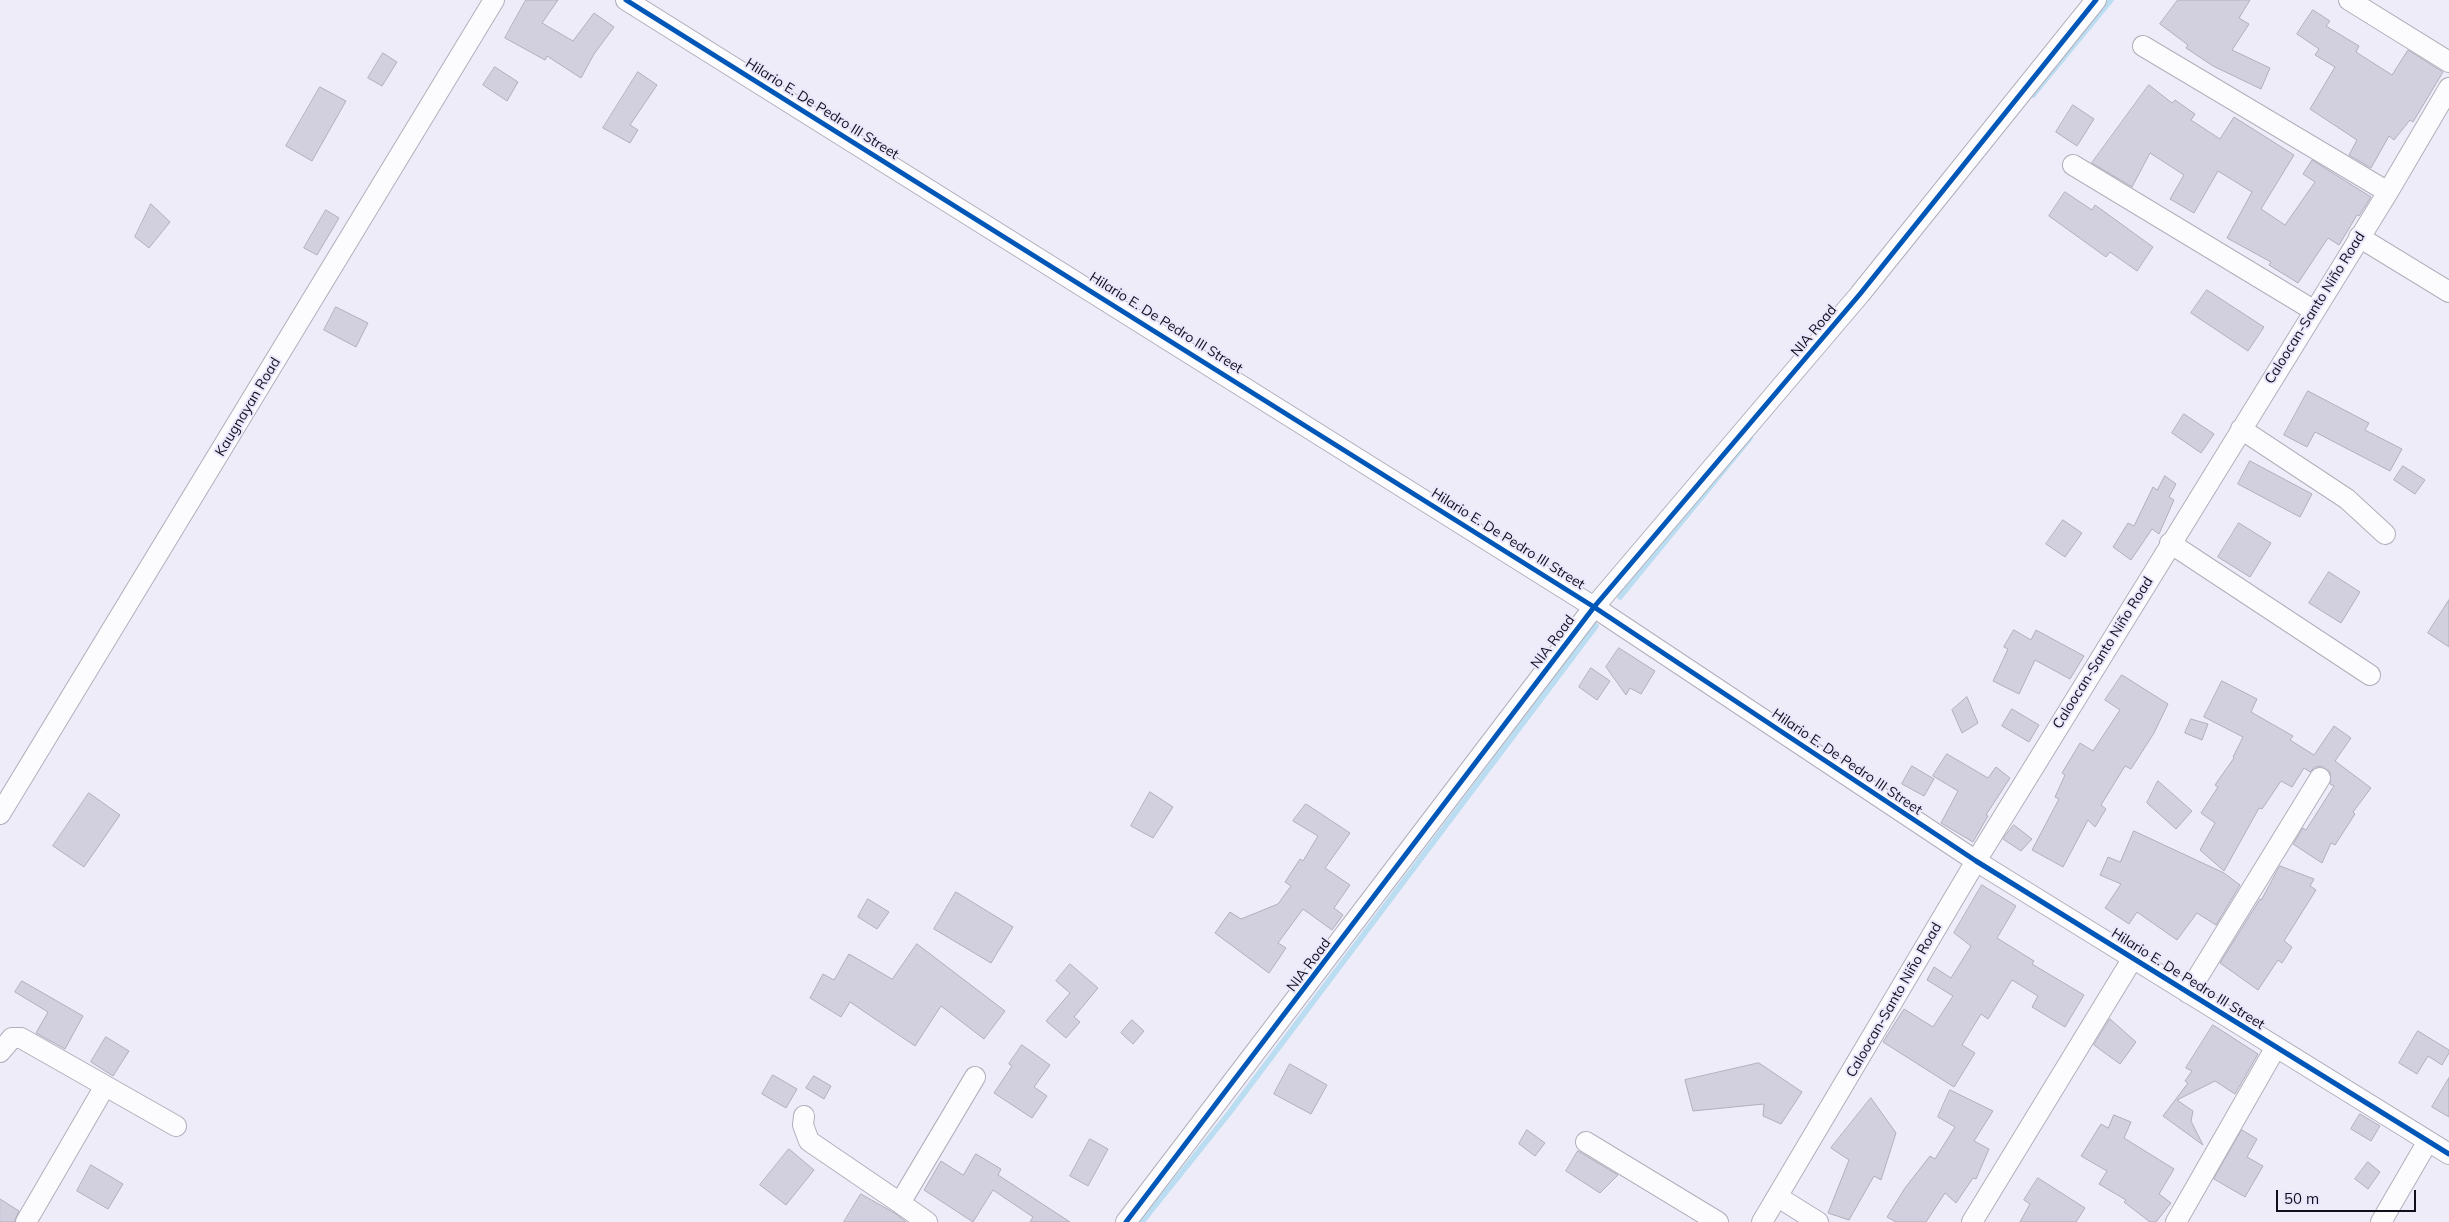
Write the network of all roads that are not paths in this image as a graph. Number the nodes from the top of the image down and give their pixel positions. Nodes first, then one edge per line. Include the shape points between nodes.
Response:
1 (494, 0) edge
2 (626, 0) edge
3 (2096, 0) edge
4 (2348, 0) edge
5 (2143, 46) dead end
6 (2449, 62) edge
7 (2449, 88) edge
8 (2073, 165) dead end
9 (2388, 192) junction
10 (2359, 237) junction
11 (2449, 292) edge
12 (2313, 310) junction
13 (2241, 429) junction
14 (2385, 534) dead end
15 (2170, 543) junction
16 (1594, 606) junction
17 (2370, 675) dead end
18 (2320, 778) dead end
19 (0, 814) edge
20 (1976, 861) junction
21 (2133, 958) junction
22 (2188, 992) junction
23 (2276, 1047) junction
24 (0, 1052) edge
25 (975, 1077) dead end
26 (105, 1086) junction
27 (804, 1116) dead end
28 (176, 1126) dead end
29 (2428, 1141) junction
30 (1586, 1142) dead end
31 (2449, 1154) edge
32 (1778, 1197) junction
33 (900, 1203) junction
34 (26, 1222) edge
35 (927, 1222) edge
36 (1126, 1222) edge
37 (1718, 1222) edge
38 (1762, 1222) edge
39 (1818, 1222) edge
40 (1972, 1222) edge
41 (2176, 1222) edge
42 (2380, 1222) edge

1 - 19 street, Kaugnayan Road
2 - 16 street, Hilario E. De Pedro III Street
3 - 16 street, NIA Road via 1860,294
4 - 6 street
5 - 9 street
7 - 9 street, Caloocan-Santo Niño Road
8 - 12 street
9 - 10 street, Caloocan-Santo Niño Road
10 - 11 street
10 - 12 street, Caloocan-Santo Niño Road
12 - 13 street, Caloocan-Santo Niño Road
13 - 14 street via 2347,499
13 - 15 street, Caloocan-Santo Niño Road
15 - 17 street
15 - 20 street, Caloocan-Santo Niño Road
16 - 20 street, Hilario E. De Pedro III Street
16 - 36 street, NIA Road
18 - 22 street
20 - 21 street, Hilario E. De Pedro III Street
20 - 32 street, Caloocan-Santo Niño Road
21 - 22 street, Hilario E. De Pedro III Street
21 - 40 street
22 - 23 street, Hilario E. De Pedro III Street
23 - 29 street, Hilario E. De Pedro III Street
23 - 41 street
24 - 26 street via 12,1038 21,1038
25 - 33 street
26 - 28 street
26 - 34 street
27 - 33 street via 803,1125 809,1141
29 - 31 street, Hilario E. De Pedro III Street
29 - 42 street
30 - 37 street
32 - 38 street, Caloocan-Santo Niño Road
32 - 39 street
33 - 35 street

